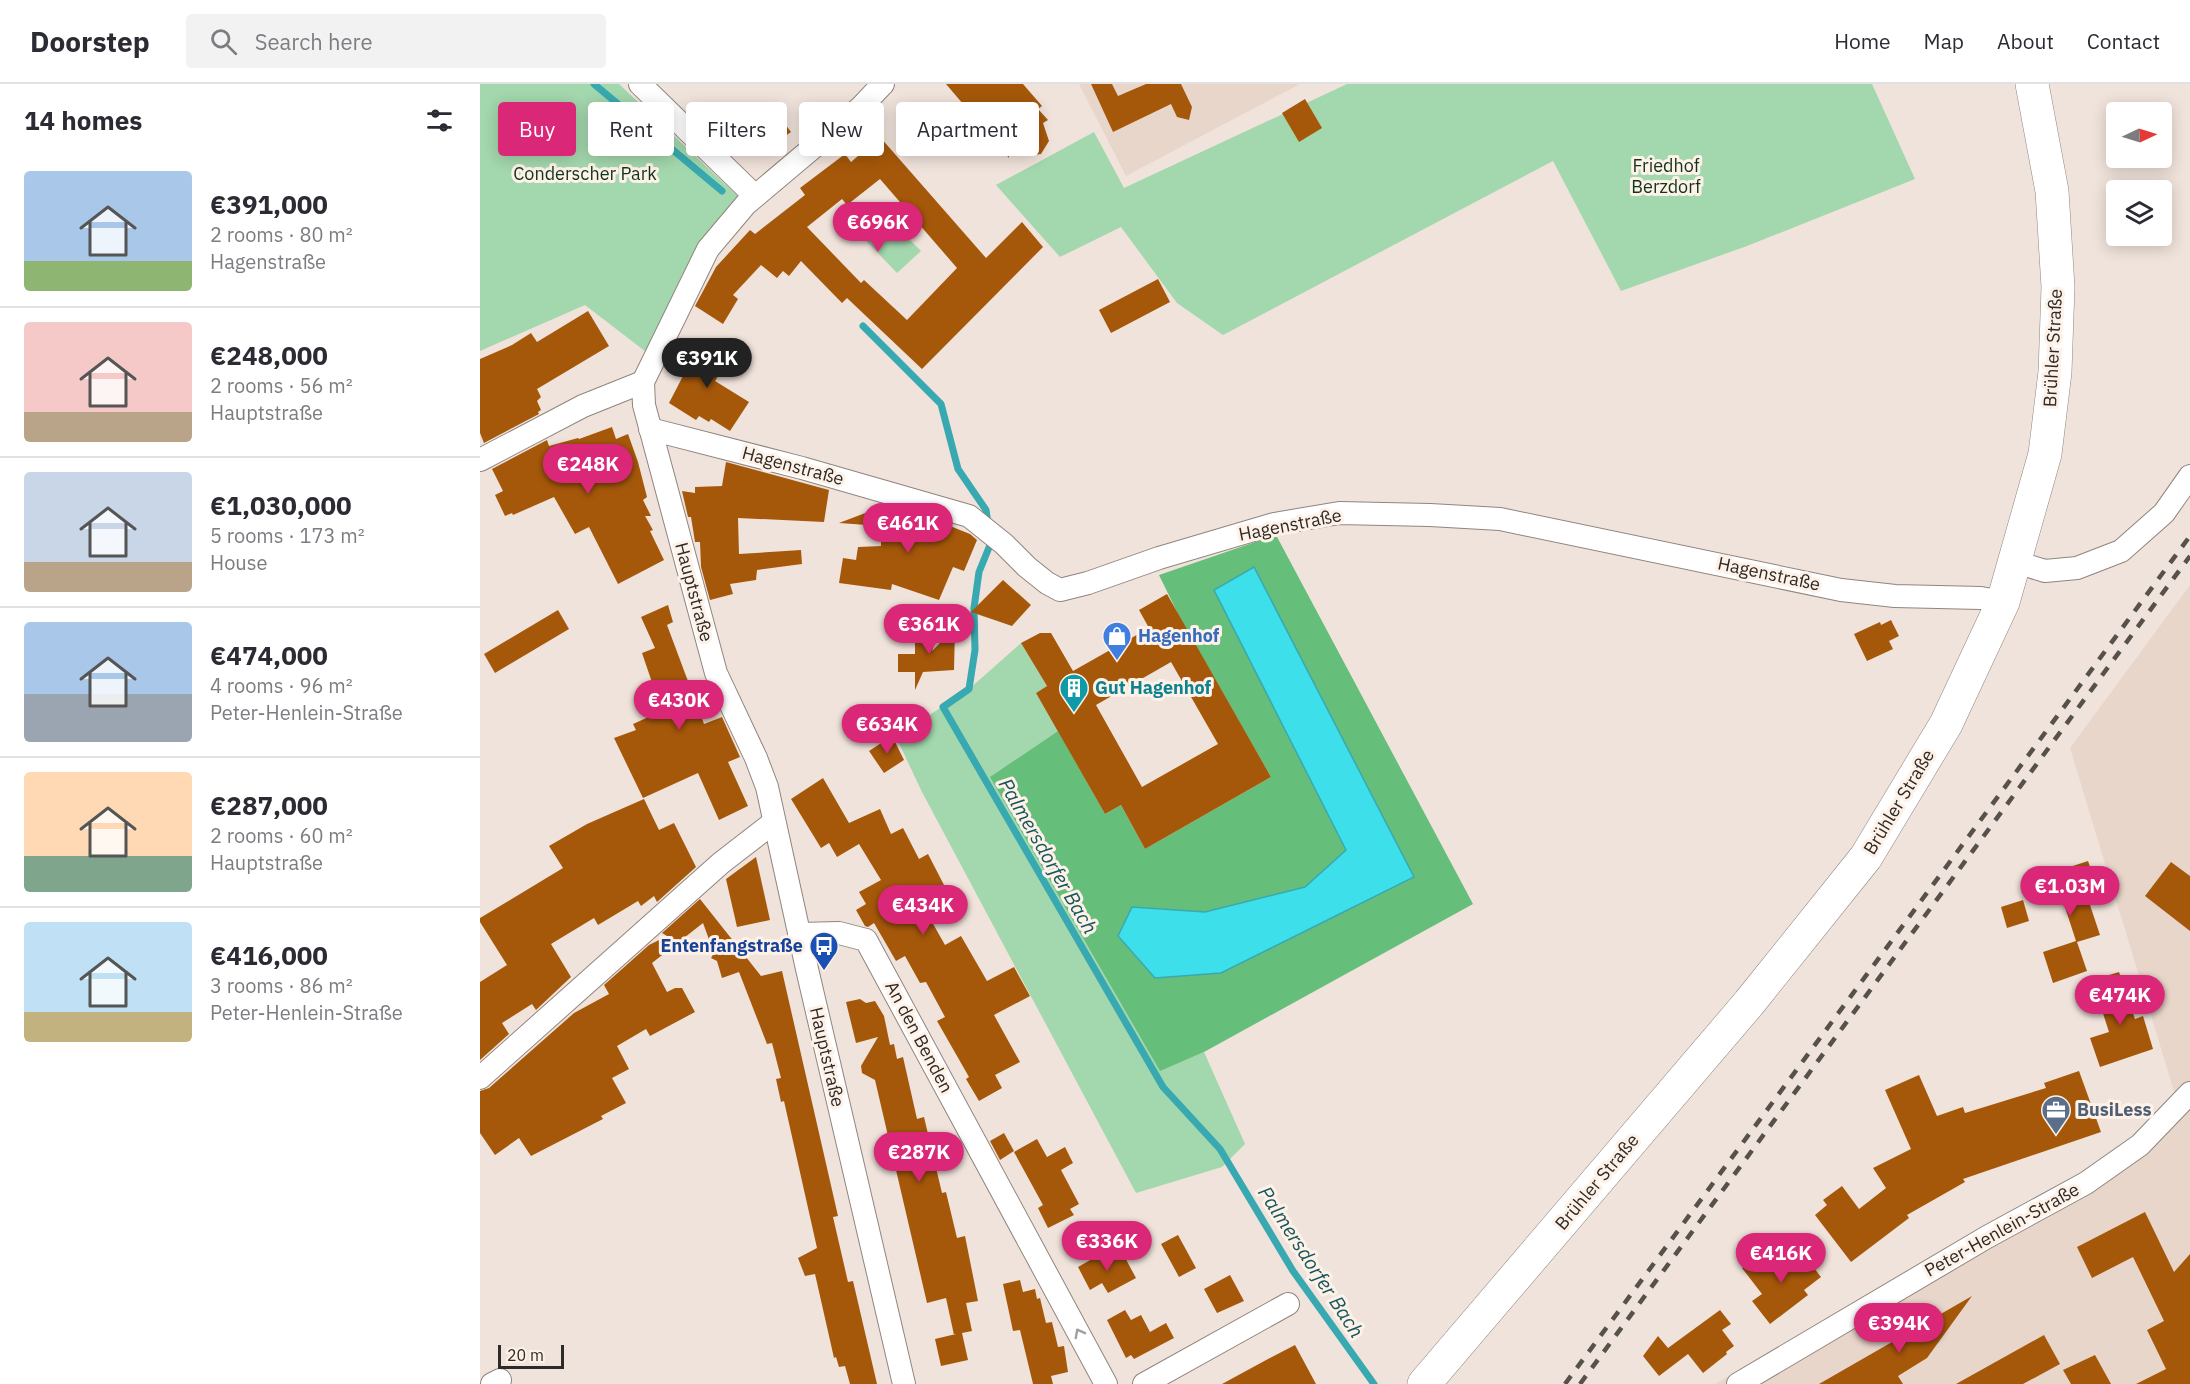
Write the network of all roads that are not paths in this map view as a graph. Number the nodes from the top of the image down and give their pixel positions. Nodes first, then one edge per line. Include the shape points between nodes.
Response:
1 (640, 84) edge
2 (883, 84) edge
3 (2032, 84) edge
4 (755, 196) junction
5 (643, 382) junction
6 (650, 429) junction
7 (480, 460) edge
8 (2190, 476) edge
9 (2016, 562) junction
10 (2004, 602) junction
11 (774, 822) junction
12 (799, 934) junction
13 (480, 1078) edge
14 (2190, 1093) edge
15 (1288, 1304) dead end
16 (903, 1384) edge
17 (1106, 1384) edge
18 (1144, 1384) edge
19 (1424, 1384) edge
20 (1738, 1384) edge

1 - 4 street
2 - 4 street
3 - 9 main road, Brühler Straße via 2052,192 2058,297 2055,372 2045,454
4 - 5 street via 703,256
5 - 6 street, Hauptstraße
5 - 7 street via 584,406
6 - 10 street, Hagenstraße via 969,516 1060,590 1274,524 1339,513 1430,514 1500,519 1841,590
6 - 11 street, Hauptstraße via 716,673 767,786
8 - 9 street via 2164,513 2121,551 2077,568 2045,571
9 - 10 main road, Brühler Straße
10 - 19 main road, Brühler Straße via 1946,724 1866,857 1741,1012
11 - 12 street, Hauptstraße
11 - 13 street via 721,863
12 - 16 street, Hauptstraße
17 -> 12 street, An den Benden via 866,940 839,933
14 - 20 street, Peter-Henlein-Straße via 2140,1145 2086,1184 1987,1237
15 - 18 street

